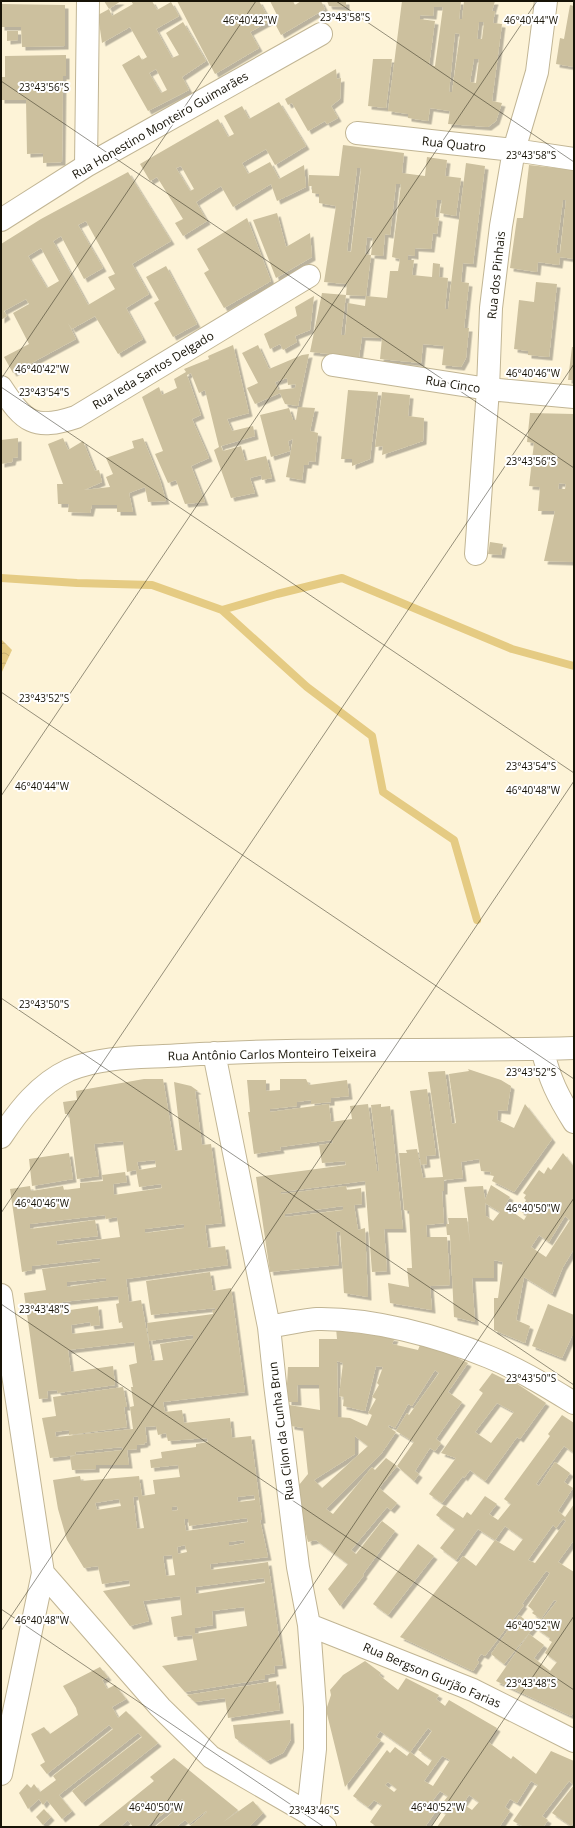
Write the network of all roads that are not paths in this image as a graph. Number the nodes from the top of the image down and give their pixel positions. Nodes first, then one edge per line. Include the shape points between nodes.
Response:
1 (88, 1) edge
2 (546, 1) edge
3 (321, 34) dead end
4 (357, 133) dead end
5 (514, 150) junction
6 (574, 159) edge
7 (86, 166) junction
8 (1, 220) edge
9 (309, 276) dead end
10 (333, 365) dead end
11 (1, 387) edge
12 (488, 389) junction
13 (574, 397) edge
14 (476, 554) dead end
15 (574, 1048) edge
16 (542, 1049) junction
17 (214, 1054) junction
18 (574, 1122) edge
19 (1, 1137) edge
20 (1, 1295) edge
21 (269, 1327) junction
22 (574, 1403) edge
23 (43, 1573) junction
24 (309, 1625) junction
25 (574, 1741) edge
26 (1, 1774) edge
27 (308, 1812) junction
28 (325, 1827) edge

1 - 7 street
2 - 5 street, Rua dos Pinhais via 537,72
3 - 7 street, Rua Honestino Monteiro Guimarães
4 - 5 street, Rua Quatro
5 - 6 street, Rua Quatro
5 - 12 street, Rua dos Pinhais via 491,308
7 - 8 street, Rua Honestino Monteiro Guimarães
9 - 11 street, Rua Ieda Santos Delgado via 76,417 50,424 29,420 16,410
10 - 12 street, Rua Cinco
12 - 13 street, Rua Cinco
12 - 14 street, Rua dos Pinhais
15 - 16 street, Rua Antônio Carlos Monteiro Teixeira
16 - 17 street, Rua Antônio Carlos Monteiro Teixeira
16 - 18 street via 551,1080
17 - 19 street, Rua Antônio Carlos Monteiro Teixeira via 105,1060 69,1070 41,1088 17,1113
17 - 21 street, Rua Cilon da Cunha Brun
20 - 23 street
21 - 22 street via 316,1319 347,1320 433,1338 489,1356 530,1376
21 - 24 street, Rua Cilon da Cunha Brun via 298,1567
23 - 26 street
23 - 27 street via 160,1707 211,1756
24 - 25 street, Rua Bergson Gurjão Farias via 472,1690
24 - 27 street, Rua Cilon da Cunha Brun via 316,1749
27 - 28 street

